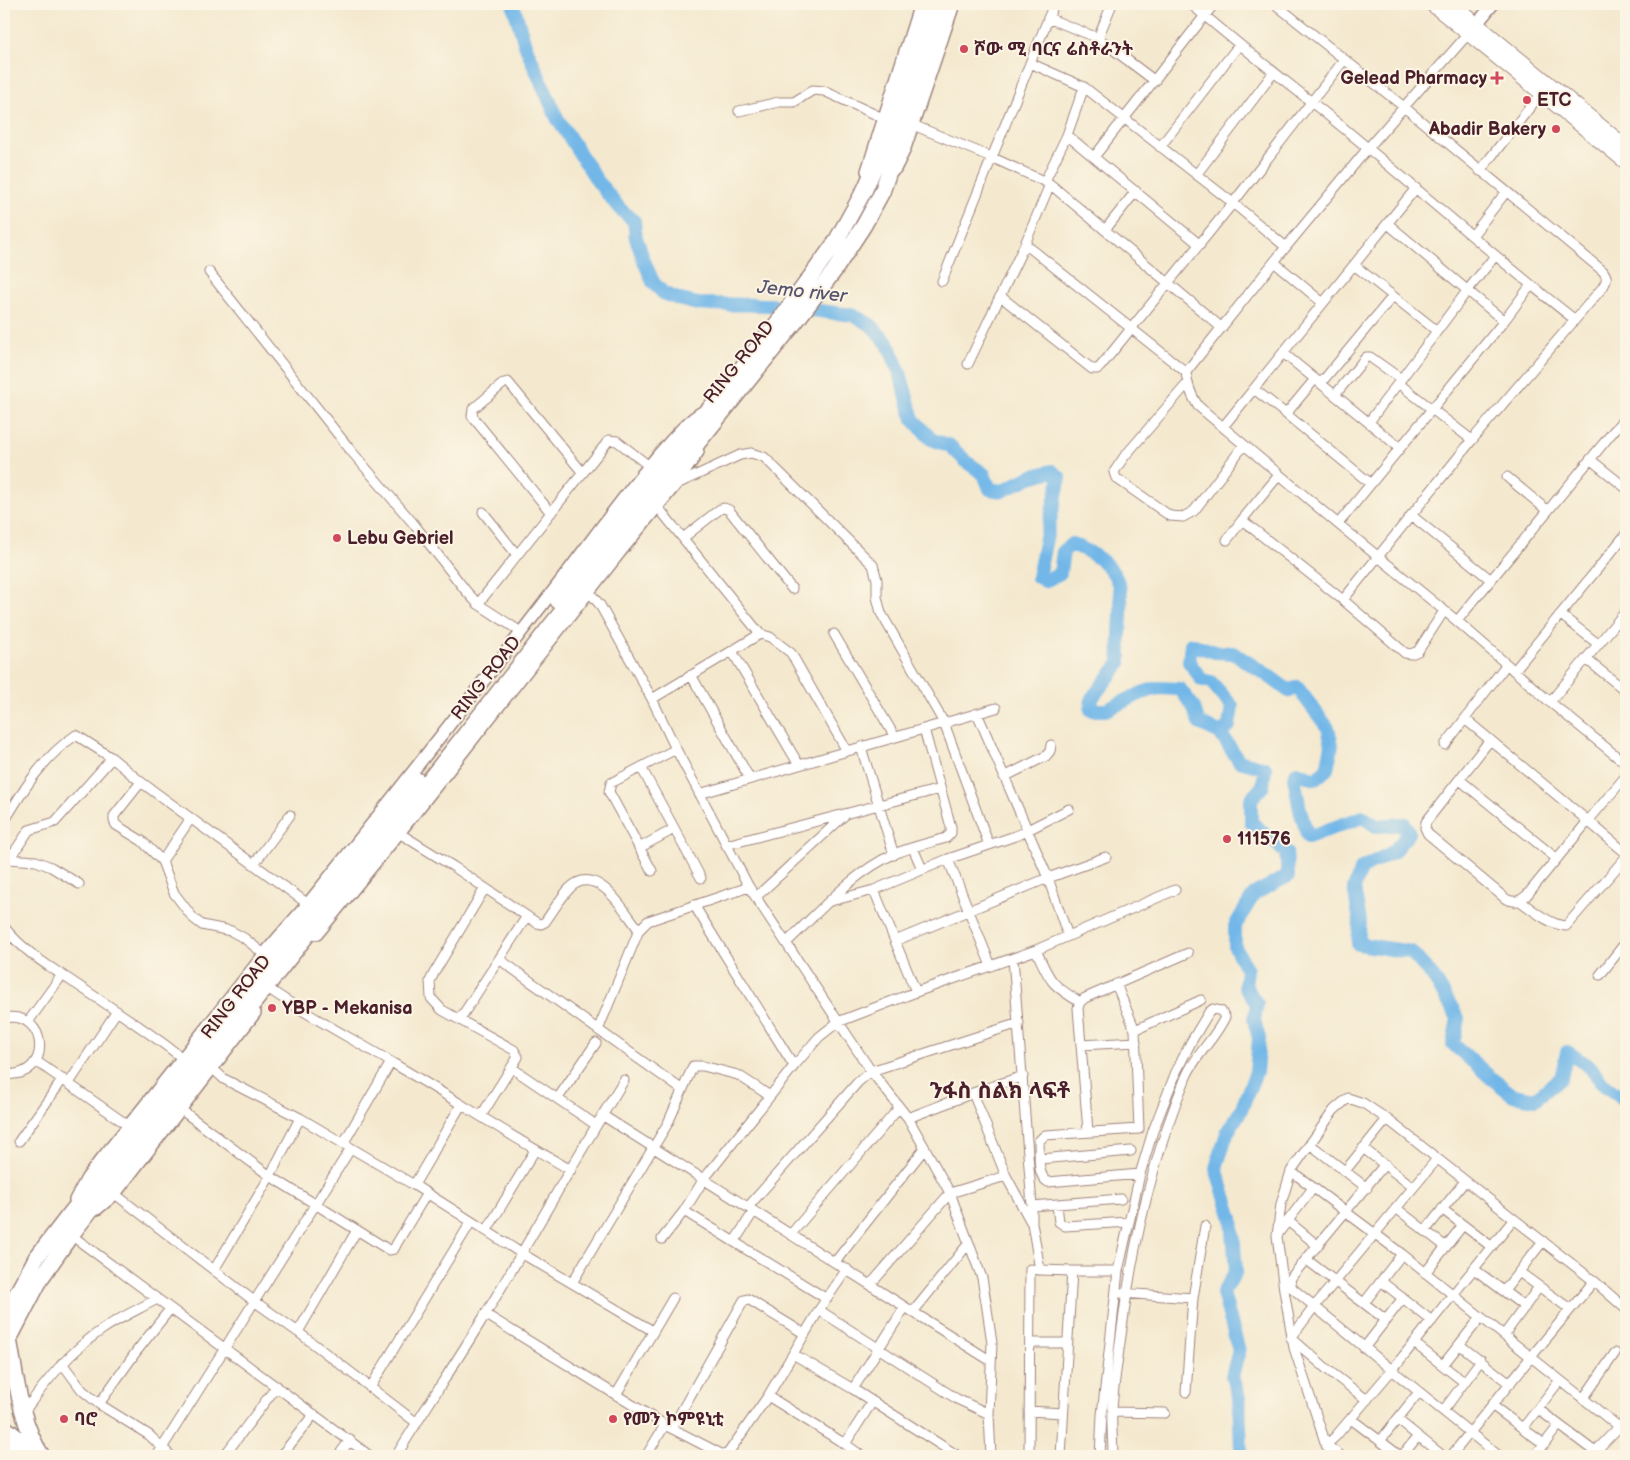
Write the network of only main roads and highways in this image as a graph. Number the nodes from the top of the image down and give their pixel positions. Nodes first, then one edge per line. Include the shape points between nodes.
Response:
1 (932, 4) edge
2 (945, 4) edge
3 (1432, 4) edge
4 (1452, 4) edge
5 (1472, 29) junction
6 (1626, 147) edge
7 (1626, 162) edge
8 (714, 413) junction
9 (578, 582) junction
10 (4, 1317) edge
11 (6, 1344) edge
12 (4, 1427) edge
13 (4, 1442) edge
14 (4, 1451) edge
15 (14, 1456) edge
16 (22, 1456) edge
17 (41, 1456) edge

1 - 8 highway, RING ROAD via 887,139 865,189 840,235
2 - 8 highway, RING ROAD via 882,192 824,286
3 - 5 main road
4 - 5 main road
5 - 6 main road
5 - 7 main road
8 - 9 highway, RING ROAD
9 - 10 highway, RING ROAD via 66,1219 36,1258
9 - 11 highway, RING ROAD via 71,1235 41,1278
11 - 17 highway via 24,1412
12 - 17 highway
13 - 16 highway
14 - 15 highway

